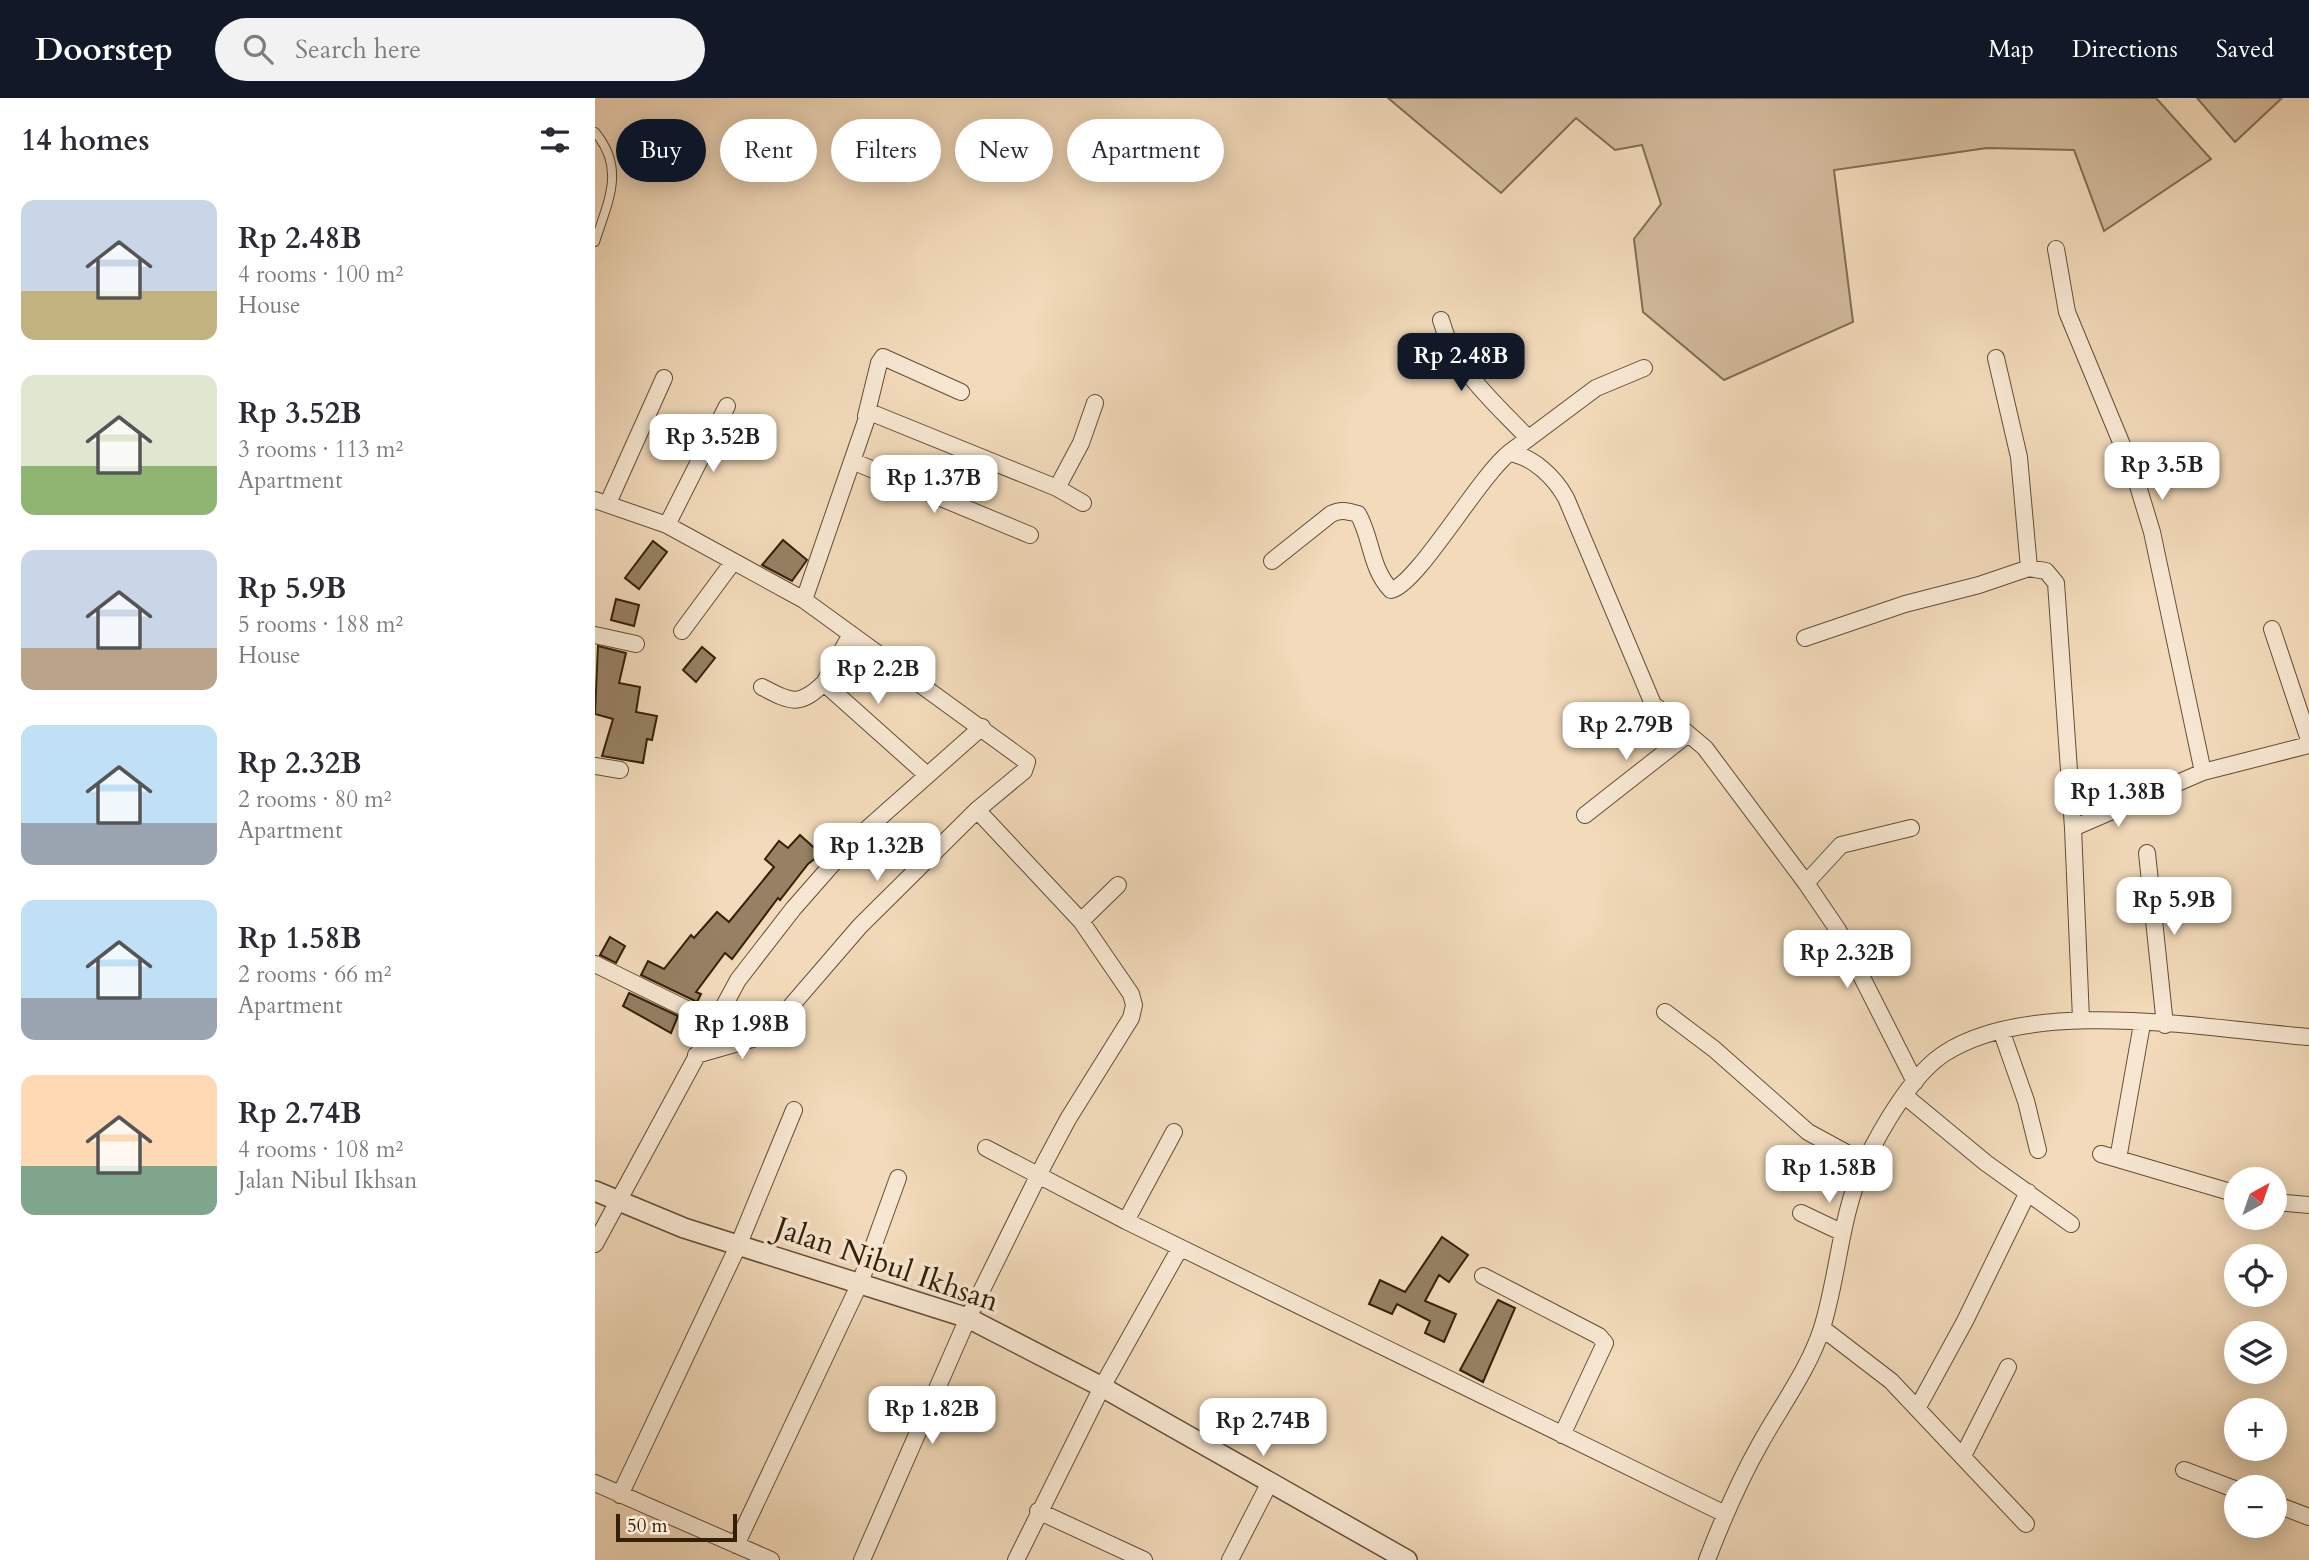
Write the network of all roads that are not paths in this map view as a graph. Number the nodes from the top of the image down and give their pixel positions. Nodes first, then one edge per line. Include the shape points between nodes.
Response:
1 (595, 132) edge
2 (595, 242) edge
3 (2056, 249) dead end
4 (1441, 320) dead end
5 (1996, 358) dead end
6 (1644, 368) dead end
7 (664, 378) dead end
8 (961, 392) dead end
9 (1095, 403) dead end
10 (727, 406) dead end
11 (866, 416) junction
12 (1528, 438) junction
13 (1509, 453) junction
14 (852, 461) junction
15 (1057, 488) junction
16 (601, 502) edge
17 (1083, 503) dead end
18 (667, 525) junction
19 (1030, 535) dead end
20 (1272, 561) dead end
21 (733, 562) junction
22 (2029, 568) junction
23 (804, 600) junction
24 (2272, 629) dead end
25 (682, 631) dead end
26 (851, 634) junction
27 (595, 635) edge
28 (1805, 638) dead end
29 (636, 644) dead end
30 (824, 683) junction
31 (762, 687) dead end
32 (982, 727) junction
33 (1687, 735) junction
34 (2309, 742) edge
35 (595, 766) edge
36 (620, 771) dead end
37 (2203, 772) junction
38 (927, 775) junction
39 (977, 810) junction
40 (1585, 815) dead end
41 (1911, 828) dead end
42 (2073, 828) junction
43 (2147, 853) dead end
44 (1806, 883) junction
45 (1118, 885) dead end
46 (1081, 921) junction
47 (595, 964) edge
48 (1665, 1012) dead end
49 (2081, 1019) junction
50 (713, 1022) junction
51 (2142, 1024) junction
52 (2165, 1025) junction
53 (2001, 1030) junction
54 (2309, 1037) edge
55 (696, 1055) junction
56 (1915, 1082) junction
57 (1905, 1096) junction
58 (794, 1110) dead end
59 (1174, 1132) dead end
60 (986, 1148) dead end
61 (2038, 1150) dead end
62 (2101, 1154) dead end
63 (2118, 1159) junction
64 (1865, 1163) junction
65 (1039, 1175) junction
66 (898, 1178) dead end
67 (2224, 1190) edge
68 (595, 1191) edge
69 (2028, 1192) junction
70 (619, 1201) junction
71 (2287, 1203) edge
72 (2309, 1205) edge
73 (1801, 1213) dead end
74 (1126, 1222) junction
75 (2071, 1224) dead end
76 (1841, 1232) junction
77 (595, 1244) edge
78 (738, 1246) junction
79 (1180, 1248) junction
80 (1483, 1276) dead end
81 (860, 1283) junction
82 (968, 1318) junction
83 (1822, 1328) junction
84 (2008, 1367) dead end
85 (1102, 1387) junction
86 (1918, 1407) junction
87 (1562, 1435) junction
88 (1963, 1456) junction
89 (2184, 1470) dead end
90 (595, 1483) edge
91 (1269, 1484) junction
92 (2224, 1485) edge
93 (621, 1494) junction
94 (2287, 1509) edge
95 (1038, 1511) junction
96 (1725, 1514) junction
97 (2309, 1517) edge
98 (2026, 1524) dead end
99 (736, 1545) junction
100 (771, 1560) edge
101 (862, 1560) edge
102 (1016, 1560) edge
103 (1144, 1560) edge
104 (1230, 1560) edge
105 (1407, 1560) edge
106 (1707, 1560) edge

1 - 2 lane via 614,165
3 - 37 street via 2067,312 2135,476 2152,532
4 - 12 street via 1459,363
5 - 22 street via 2019,457
6 - 12 street via 1596,388
7 - 16 street
8 - 11 street via 883,357
9 - 15 street via 1081,443
10 - 18 street
11 - 14 street
11 - 15 street via 872,413
12 - 13 street
13 - 20 street via 1399,588 1391,590 1382,580 1362,520 1350,512 1331,514
13 - 33 street via 1528,459 1559,486 1653,704
14 - 19 street
14 - 23 street
15 - 17 street
16 - 18 street
18 - 21 street
21 - 23 street
21 - 25 street
22 - 28 street
22 - 42 street via 2046,571 2056,583
23 - 26 street
24 - 34 street
26 - 30 street
26 - 32 street
27 - 29 street
30 - 31 street via 798,701
30 - 38 street
32 - 38 street
32 - 39 street via 1024,759 1027,767
33 - 40 street
33 - 44 street via 1705,748
34 - 37 street
35 - 36 street
37 - 42 street
38 - 50 street via 850,844 793,909 738,980
39 - 46 street
39 - 55 street via 860,926 766,1035
41 - 44 street via 1841,845
42 - 49 street
43 - 52 street
44 - 56 street via 1838,930
45 - 46 street
46 - 65 street via 1134,1005 1131,1018 1067,1119
47 - 50 street
48 - 64 street via 1808,1132
49 - 51 street
49 - 53 street
50 - 55 street
51 - 52 street
51 - 63 street
52 - 54 street
53 - 56 street via 1943,1054
53 - 61 street
55 - 70 street
56 - 57 street
57 - 64 street
57 - 69 street
58 - 78 street
59 - 74 street
60 - 65 street
62 - 63 street
63 - 67 street
64 - 76 street
65 - 74 street
65 - 82 street
66 - 81 street
68 - 70 street, Jalan Nibul Ikhsan
69 - 75 street
69 - 86 street
70 - 77 street
70 - 78 street, Jalan Nibul Ikhsan
71 - 72 street
73 - 76 street
74 - 79 street
76 - 83 street
78 - 81 street, Jalan Nibul Ikhsan
78 - 93 street
79 - 85 street
79 - 87 street
80 - 87 street via 1605,1343
81 - 82 street, Jalan Nibul Ikhsan
81 - 99 street
82 - 85 street, Jalan Nibul Ikhsan
82 - 101 street
83 - 86 street via 1855,1350
83 - 96 street
84 - 88 street
85 - 91 street, Jalan Nibul Ikhsan
85 - 95 street
86 - 88 street
87 - 96 street
88 - 98 street
89 - 92 street
90 - 93 street
91 - 104 street
91 - 105 street, Jalan Nibul Ikhsan
93 - 99 street
94 - 97 street
95 - 102 street
95 - 103 street
96 - 106 street
99 - 100 street

